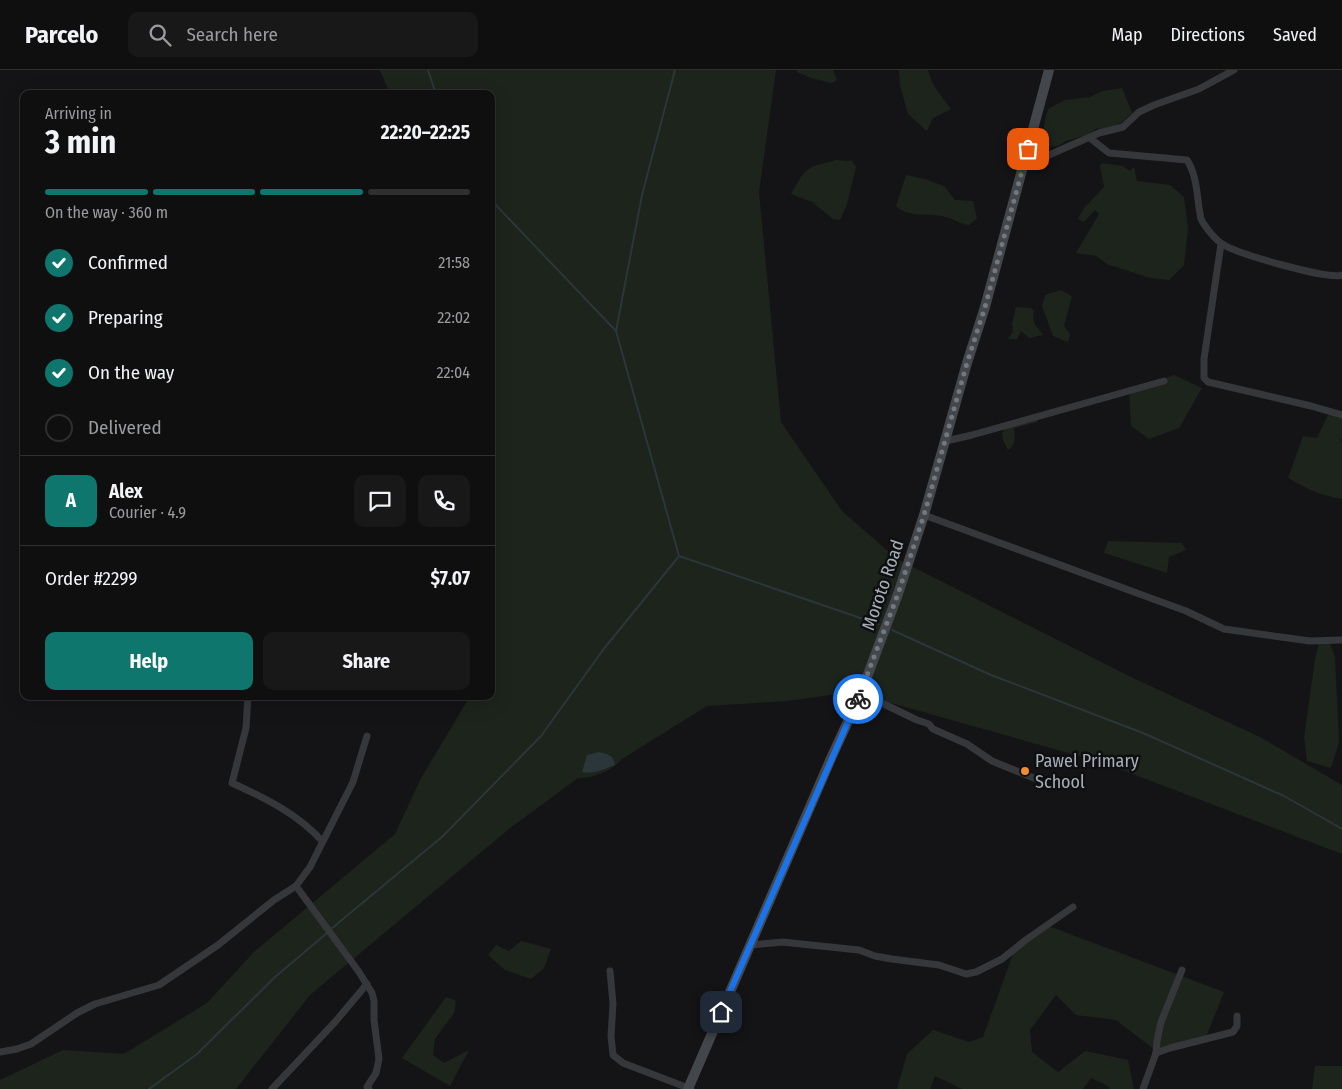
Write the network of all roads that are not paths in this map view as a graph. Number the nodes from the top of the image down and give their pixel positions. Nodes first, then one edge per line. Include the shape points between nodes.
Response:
1 (1049, 70) edge
2 (1234, 70) edge
3 (1090, 138) junction
4 (1024, 166) junction
5 (1221, 244) junction
6 (1342, 275) edge
7 (1164, 381) dead end
8 (1342, 415) edge
9 (946, 441) junction
10 (924, 515) junction
11 (1342, 640) edge
12 (861, 693) junction
13 (248, 700) edge
14 (367, 736) dead end
15 (1041, 781) dead end
16 (322, 842) junction
17 (296, 886) junction
18 (1073, 907) dead end
19 (751, 945) junction
20 (1182, 970) dead end
21 (610, 971) dead end
22 (367, 984) junction
23 (1237, 1016) dead end
24 (0, 1052) edge
25 (1156, 1053) junction
26 (367, 1088) edge
27 (272, 1089) edge
28 (689, 1089) edge
29 (1142, 1089) edge

1 - 4 main road, Moroto Road
2 - 3 street via 1199,89 1139,112 1123,126
3 - 4 street
3 - 5 street via 1109,153 1187,160 1192,168 1201,219
4 - 9 main road, Moroto Road
5 - 6 street via 1262,260 1324,275
5 - 8 street via 1204,378 1208,382
7 - 9 street
9 - 10 main road, Moroto Road
10 - 11 street via 1186,611 1224,629 1310,640
10 - 12 main road, Moroto Road
12 - 15 street via 967,744 992,761
12 - 19 main road, Moroto Road
13 - 16 street via 246,728 232,783 291,814
14 - 16 street via 353,782
16 - 17 street
17 - 22 street
17 - 24 street via 159,985 95,1004 31,1044
18 - 19 street via 1002,959 966,974 939,964 892,960 859,950 782,942
19 - 28 main road, Moroto Road
20 - 25 street via 1161,1022
21 - 28 street via 613,1055 623,1063
22 - 26 street via 374,1001 379,1059 376,1073
22 - 27 street
23 - 25 street via 1233,1032
25 - 29 street

